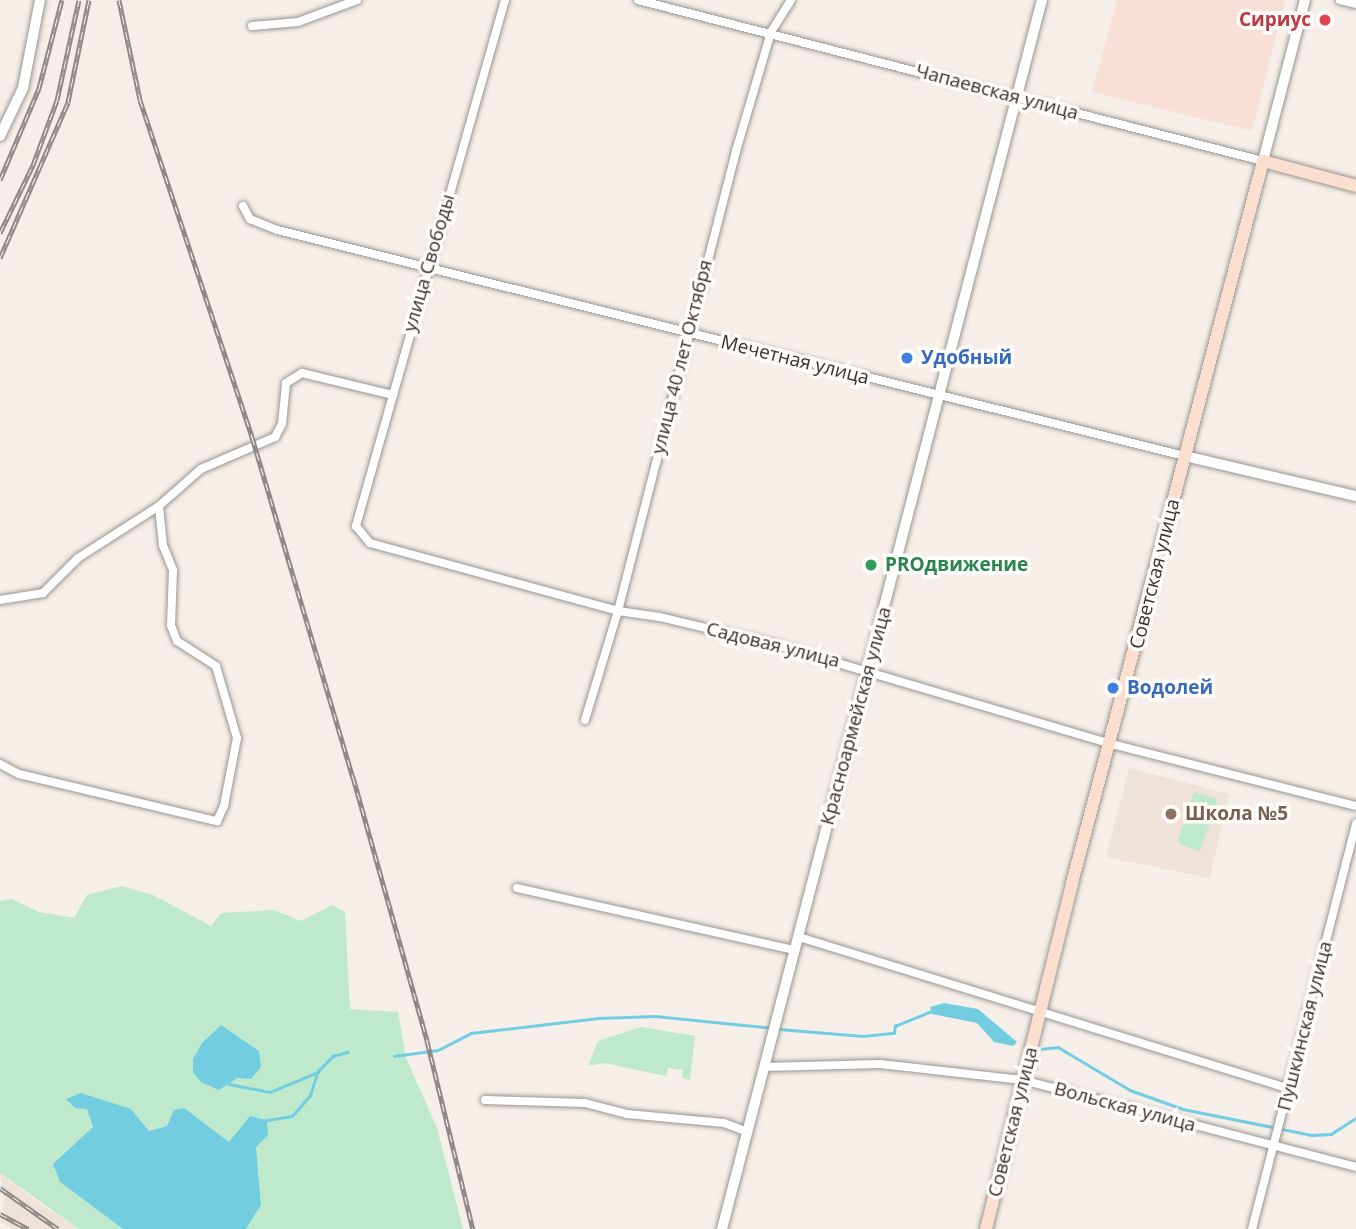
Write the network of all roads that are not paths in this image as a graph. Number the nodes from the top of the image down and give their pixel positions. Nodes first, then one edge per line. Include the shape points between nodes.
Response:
1 (40, 0) edge
2 (357, 0) edge
3 (505, 0) edge
4 (638, 0) edge
5 (677, 0) edge
6 (791, 0) edge
7 (1042, 0) edge
8 (1305, 0) edge
9 (1340, 0) edge
10 (1356, 4) edge
11 (675, 10) junction
12 (253, 26) dead end
13 (771, 32) junction
14 (1017, 97) junction
15 (0, 136) edge
16 (1263, 161) junction
17 (1356, 186) edge
18 (243, 206) dead end
19 (428, 264) junction
20 (688, 333) junction
21 (393, 395) junction
22 (939, 396) junction
23 (1185, 456) junction
24 (1356, 496) edge
25 (159, 506) junction
26 (356, 526) joint
27 (0, 600) edge
28 (618, 611) junction
29 (868, 671) junction
30 (585, 720) dead end
31 (1112, 744) junction
32 (0, 764) edge
33 (1356, 806) edge
34 (1356, 823) edge
35 (517, 888) dead end
36 (799, 937) junction
37 (796, 950) junction
38 (1041, 1012) junction
39 (766, 1063) junction
40 (1022, 1080) junction
41 (1290, 1089) junction
42 (485, 1100) dead end
43 (748, 1132) junction
44 (1276, 1146) junction
45 (1356, 1167) edge
46 (722, 1229) edge
47 (986, 1229) edge
48 (1252, 1229) edge

1 - 15 street via 23,88
2 - 12 street via 298,22
3 - 19 street, улица Свободы
4 - 11 street, Чапаевская улица
5 - 11 street
6 - 13 street, улица 40 лет Октября
7 - 14 street, Красноармейская улица
8 - 16 street, Советская улица
9 - 10 street
11 - 13 street, Чапаевская улица
13 - 14 street, Чапаевская улица
13 - 20 street, улица 40 лет Октября
14 - 16 street, Чапаевская улица
14 - 22 street, Красноармейская улица
16 - 17 main road, Чапаевская улица
16 - 23 main road, Советская улица
18 - 19 street, Мечетная улица via 250,219 277,230
19 - 20 street, Мечетная улица
19 - 21 street, улица Свободы
20 - 22 street, Мечетная улица
20 - 28 street, улица 40 лет Октября
21 - 25 street via 302,373 286,383 282,424 275,438 201,469
21 - 26 street, улица Свободы
22 - 23 street, Мечетная улица
22 - 29 street, Красноармейская улица
23 - 24 street, Мечетная улица
23 - 31 main road, Советская улица
25 - 27 street via 78,558 43,593
25 - 32 street via 163,545 173,570 171,625 177,641 216,666 237,738 217,821 19,774
26 - 28 street, Садовая улица via 370,543
28 - 29 street, Садовая улица via 660,617
28 - 30 street, улица 40 лет Октября
29 - 31 street, Садовая улица
29 - 36 street, Красноармейская улица
31 - 33 street, Садовая улица
31 - 38 main road, Советская улица
34 - 41 street, Пушкинская улица
35 - 37 street
36 - 37 street, Красноармейская улица
36 - 38 street
37 - 39 street, Красноармейская улица
38 - 40 main road, Советская улица
38 - 41 street
39 - 40 street, Вольская улица via 880,1064 999,1081
39 - 43 street, Красноармейская улица
40 - 44 street, Вольская улица
40 - 47 main road, Советская улица
41 - 44 street, Пушкинская улица
42 - 43 street via 585,1103 651,1117 724,1124
43 - 46 street, Красноармейская улица
44 - 45 street, Вольская улица
44 - 48 street, Пушкинская улица

